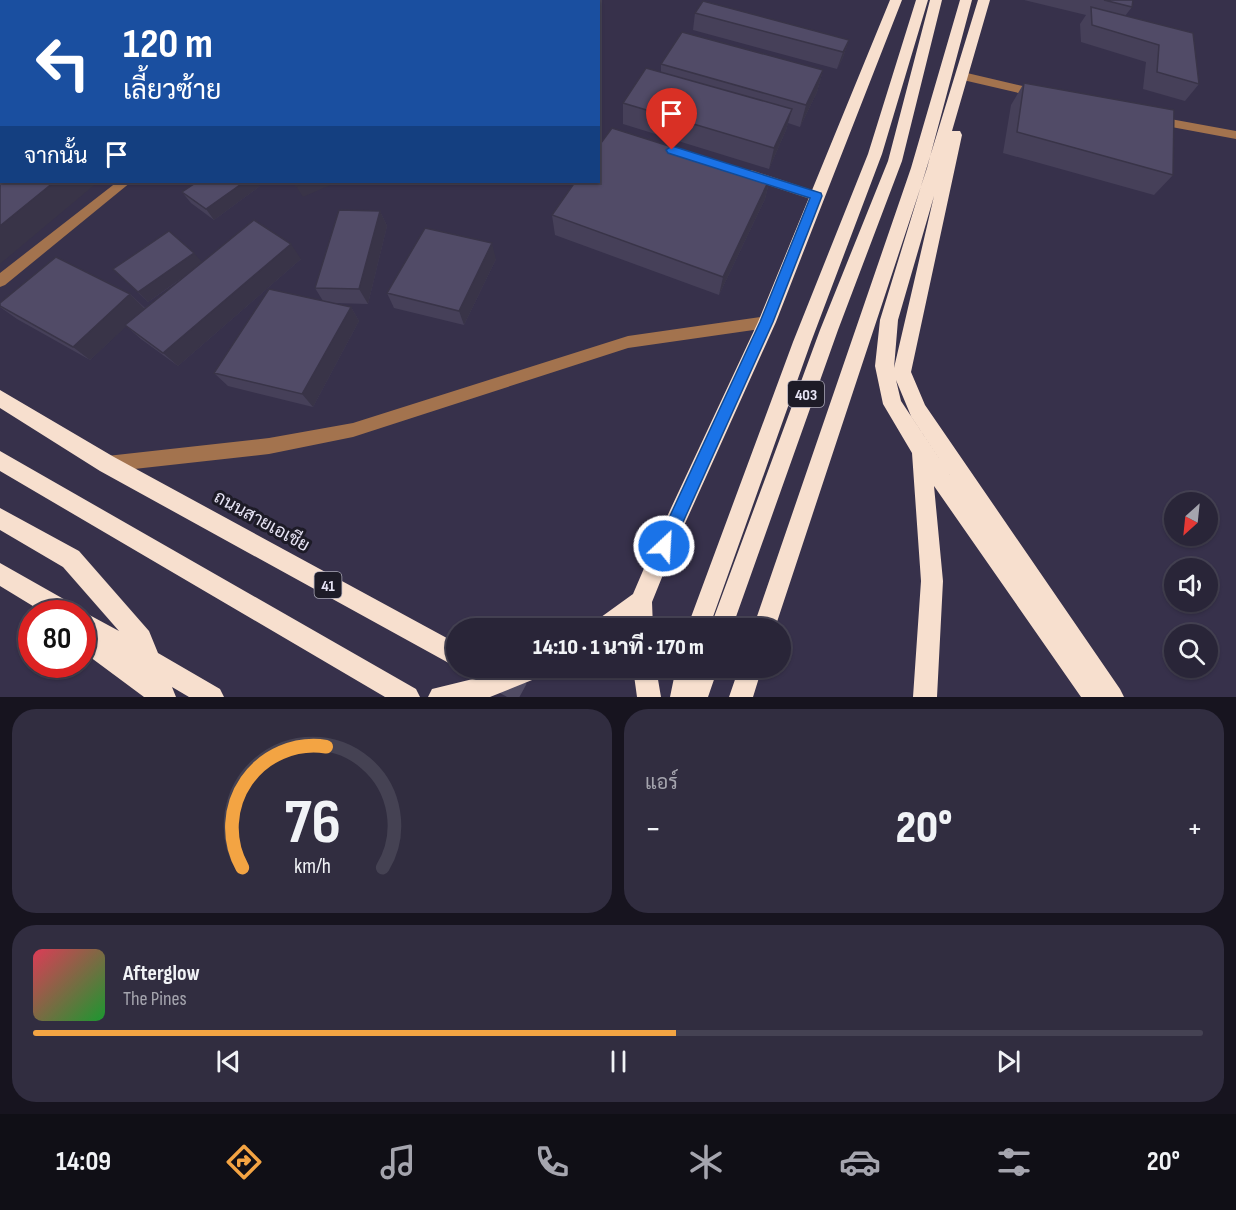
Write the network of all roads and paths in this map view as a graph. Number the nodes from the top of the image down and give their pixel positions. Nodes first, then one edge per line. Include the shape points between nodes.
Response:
1 (896, 0) edge
2 (922, 0) edge
3 (936, 0) edge
4 (966, 0) edge
5 (984, 0) edge
6 (992, 0) edge
7 (967, 77) junction
8 (1056, 98) edge
9 (1146, 119) edge
10 (1236, 135) edge
11 (740, 171) edge
12 (123, 183) edge
13 (816, 196) junction
14 (0, 282) edge
15 (767, 322) junction
16 (0, 398) edge
17 (918, 410) junction
18 (0, 460) edge
19 (107, 464) junction
20 (0, 519) edge
21 (0, 575) edge
22 (32, 600) edge
23 (44, 600) edge
24 (641, 602) junction
25 (619, 618) edge
26 (642, 618) edge
27 (703, 618) edge
28 (725, 618) edge
29 (767, 618) edge
30 (96, 630) edge
31 (96, 647) edge
32 (446, 650) edge
33 (509, 678) edge
34 (646, 678) edge
35 (686, 678) edge
36 (703, 678) edge
37 (748, 678) edge
38 (164, 697) edge
39 (212, 697) edge
40 (408, 697) edge
41 (440, 697) edge
42 (649, 697) edge
43 (682, 697) edge
44 (696, 697) edge
45 (741, 697) edge
46 (925, 697) edge
47 (1095, 697) edge
48 (1112, 697) edge

1 - 13 highway
2 - 27 highway via 875,154 794,363
3 - 28 highway, 403 via 895,161
4 - 29 highway, 403 via 919,168
5 - 47 highway via 889,320 884,366 892,404 924,455
6 - 7 highway
7 - 8 street
7 - 17 highway via 902,372
9 - 10 street
11 - 13 street
12 - 14 street
13 - 15 highway
15 - 19 street via 628,342 353,430 268,446
15 - 24 highway
16 - 19 highway, ถนนสายเอเชีย
17 - 46 highway via 932,581
17 - 48 highway
18 - 40 highway
19 - 32 highway, ถนนสายเอเชีย / 41
20 - 38 highway via 71,559 141,639
21 - 22 highway
21 - 23 highway
24 - 25 highway
24 - 26 highway
30 - 39 highway
31 - 38 highway
33 - 41 highway via 481,689
34 - 42 highway
35 - 43 highway
36 - 44 highway
37 - 45 highway

